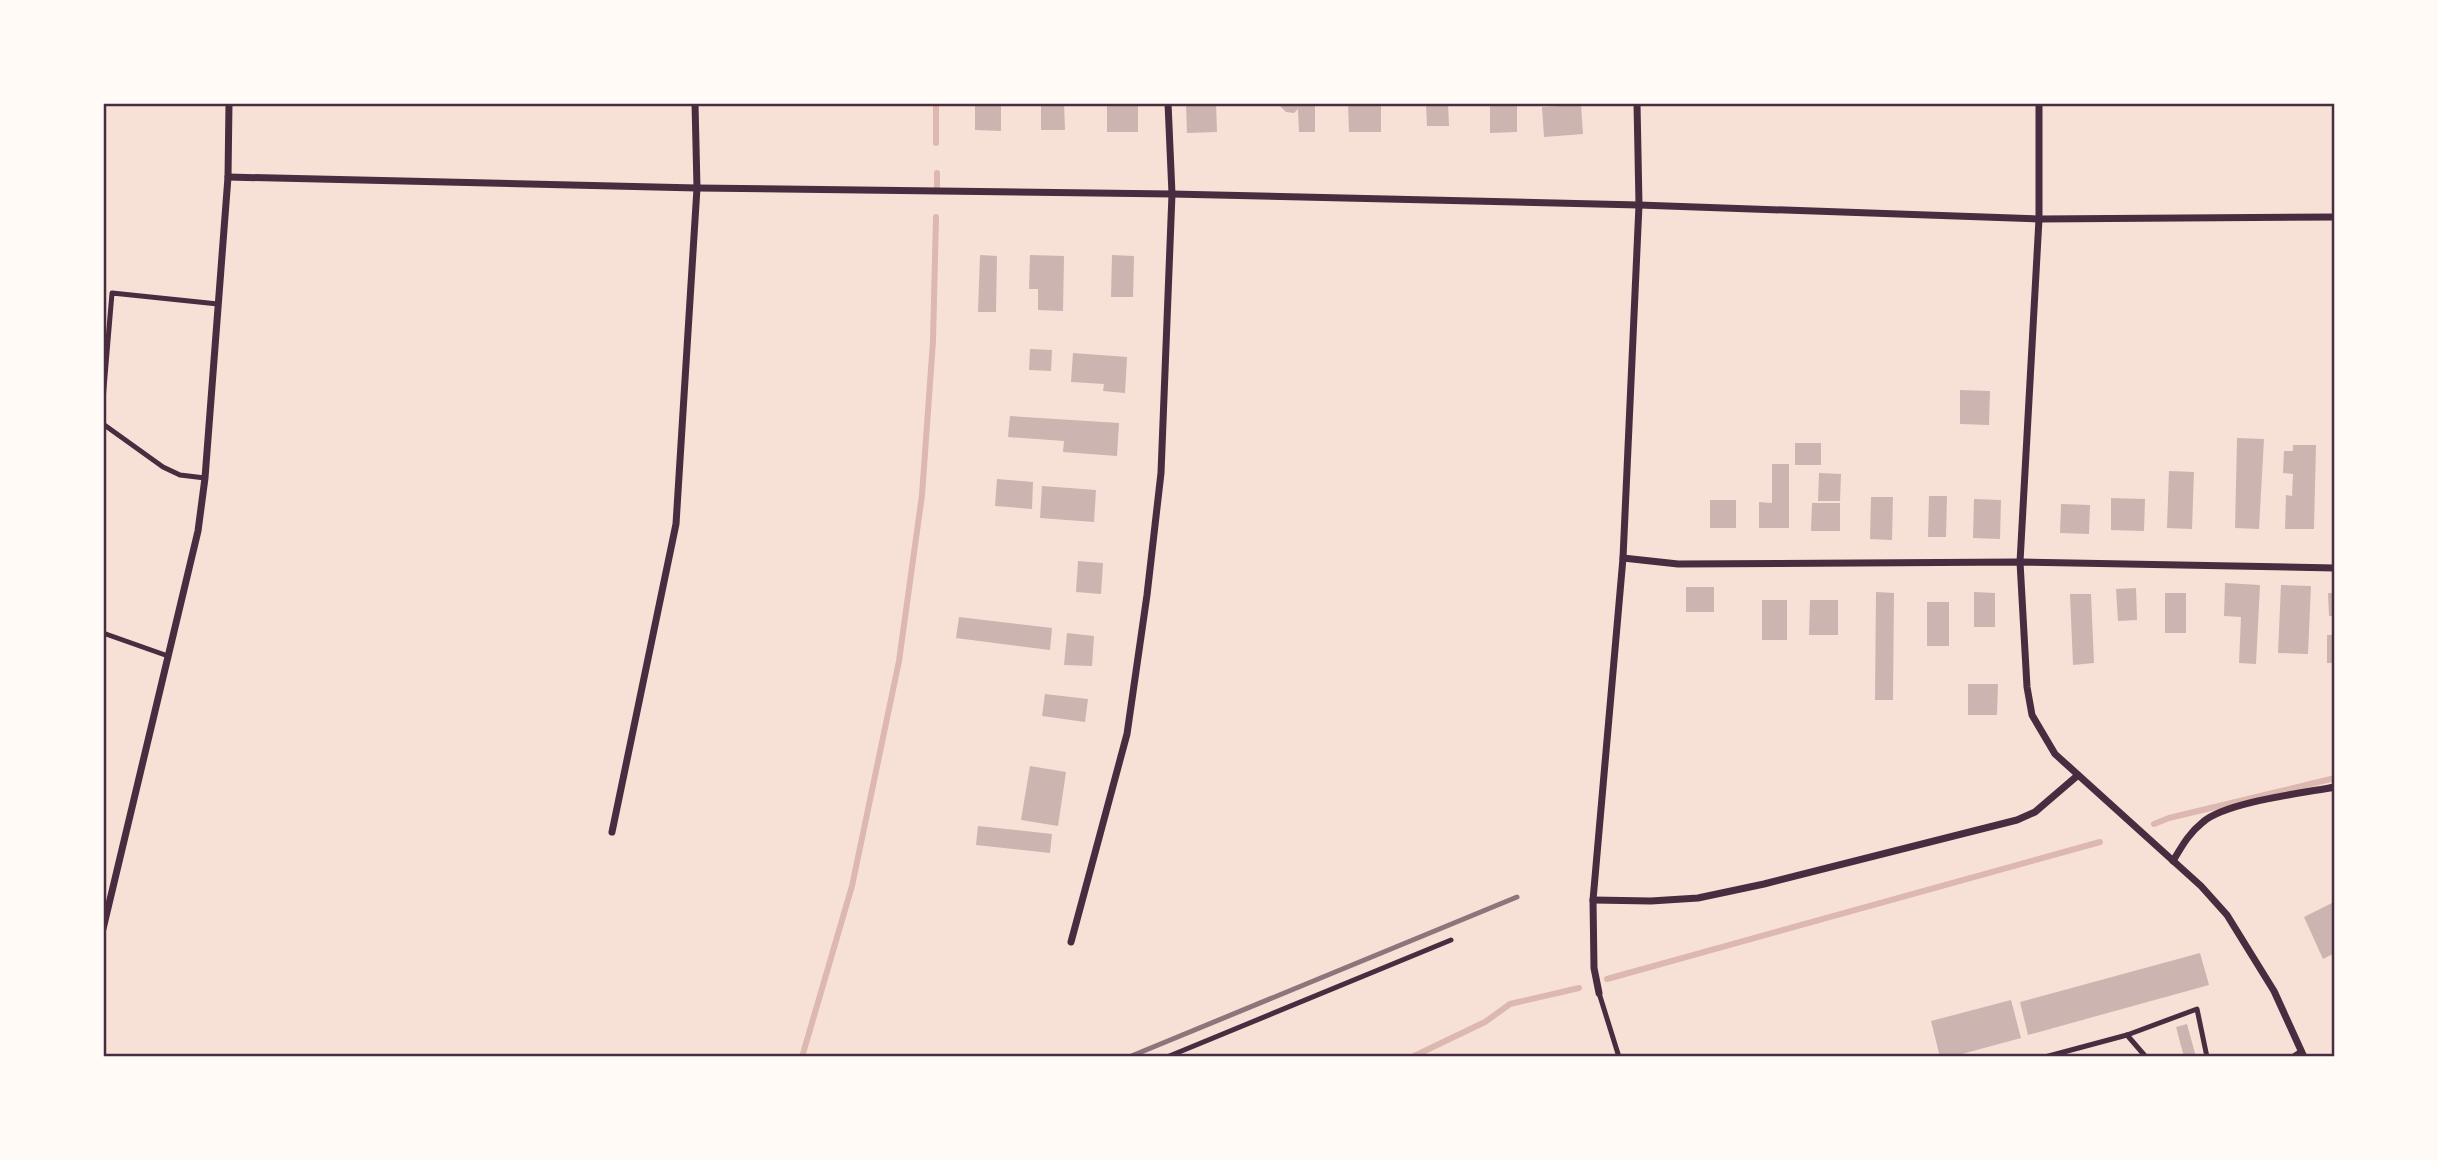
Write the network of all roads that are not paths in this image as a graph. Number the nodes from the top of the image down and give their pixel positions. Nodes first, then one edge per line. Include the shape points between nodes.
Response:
1 (229, 103) edge
2 (695, 103) edge
3 (1168, 103) edge
4 (1637, 103) edge
5 (2039, 103) edge
6 (228, 177) junction
7 (696, 188) junction
8 (1172, 194) junction
9 (1639, 205) junction
10 (2335, 217) edge
11 (2039, 219) junction
12 (218, 304) junction
13 (103, 400) edge
14 (103, 424) edge
15 (205, 478) junction
16 (1623, 558) junction
17 (2020, 562) junction
18 (2335, 568) edge
19 (103, 633) edge
20 (168, 656) junction
21 (2077, 776) junction
22 (2335, 787) edge
23 (612, 832) dead end
24 (2173, 861) junction
25 (1593, 900) junction
26 (103, 929) edge
27 (1451, 940) dead end
28 (1071, 942) dead end
29 (1598, 993) joint
30 (2127, 1035) junction
31 (2303, 1054) edge
32 (1167, 1057) edge
33 (1619, 1057) edge
34 (2045, 1057) edge
35 (2146, 1057) edge
36 (2207, 1057) edge
37 (2292, 1057) edge

1 - 6 street
2 - 7 street
3 - 8 street
4 - 9 street
5 - 11 street
6 - 7 street
6 - 12 street
7 - 8 street
7 - 23 street via 676,524
8 - 9 street
8 - 28 street via 1161,472 1147,596 1127,734
9 - 11 street
9 - 16 street
10 - 11 street
11 - 17 street
12 - 13 lane via 112,293
12 - 15 street
14 - 15 lane via 163,467
15 - 20 street via 198,531
16 - 17 street via 1678,564
16 - 25 street
17 - 18 street
17 - 21 street via 2032,715 2055,754
19 - 20 lane
20 - 26 street
21 - 24 street
21 - 25 street via 2035,812 2006,823 1698,898
22 - 24 street via 2243,806 2205,819 2188,835
24 - 31 street via 2201,886 2240,934
25 - 29 street
27 - 32 lane
29 - 33 lane
30 - 34 lane
30 - 35 lane
30 - 36 lane via 2197,1009
31 - 37 lane

